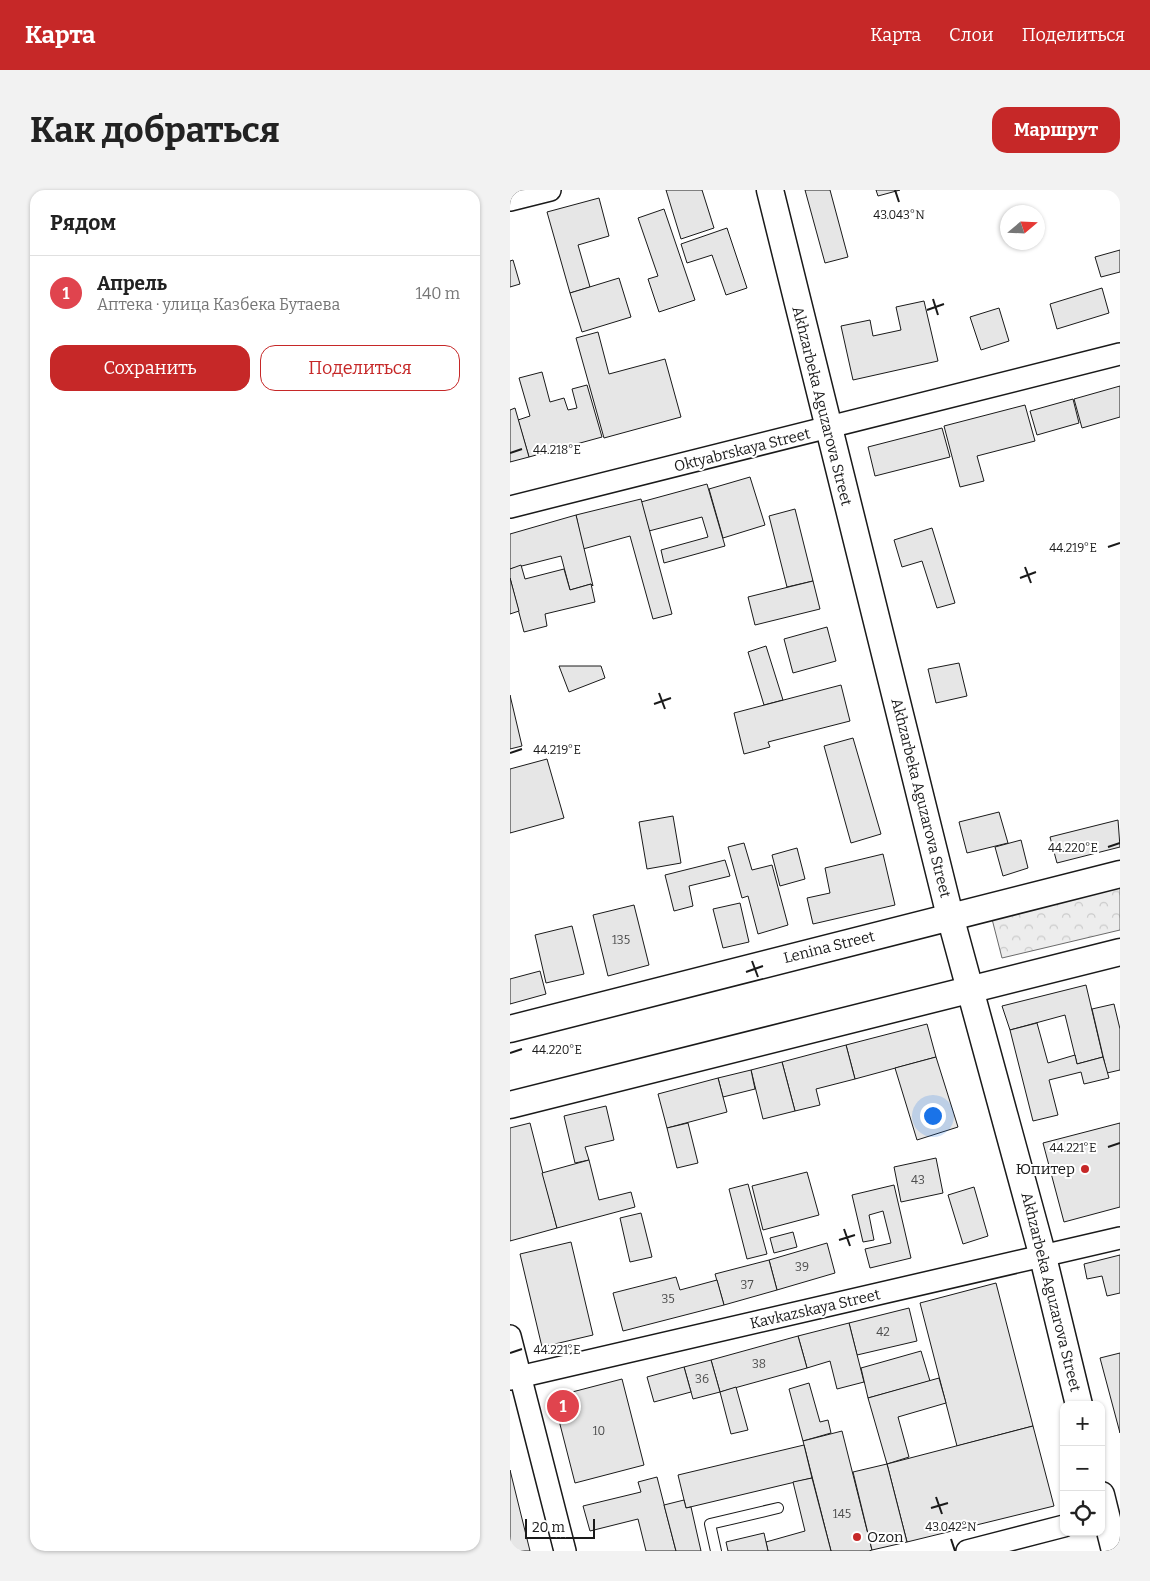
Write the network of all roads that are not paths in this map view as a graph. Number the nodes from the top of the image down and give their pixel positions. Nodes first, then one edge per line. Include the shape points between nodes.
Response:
1 (550, 190) edge
2 (770, 190) edge
3 (510, 200) edge
4 (1120, 354) edge
5 (828, 429) junction
6 (510, 507) edge
7 (1120, 874) edge
8 (950, 916) junction
9 (1120, 952) edge
10 (970, 988) junction
11 (510, 1029) edge
12 (510, 1105) edge
13 (1120, 1238) edge
14 (1043, 1257) junction
15 (510, 1336) edge
16 (515, 1378) edge
17 (1078, 1401) edge
18 (778, 1508) dead end
19 (1107, 1509) edge
20 (1060, 1527) edge
21 (565, 1551) edge
22 (716, 1551) edge
23 (967, 1551) edge
24 (1115, 1551) edge

1 - 3 street
2 - 5 street, Akhzarbeka Aguzarova Street
4 - 5 street, Oktyabrskaya Street
5 - 6 street, Oktyabrskaya Street
5 - 8 street, Akhzarbeka Aguzarova Street
7 - 8 street, Lenina Street
8 - 10 street, Akhzarbeka Aguzarova Street
8 - 11 street, Lenina Street
9 - 10 street
10 - 12 street
10 - 14 street, Akhzarbeka Aguzarova Street
13 - 14 street, Kavkazskaya Street
14 - 16 street, Kavkazskaya Street
14 - 17 street, Akhzarbeka Aguzarova Street
15 - 16 street
16 - 21 street
18 - 22 lane via 710,1524
19 - 24 street
20 - 23 street

